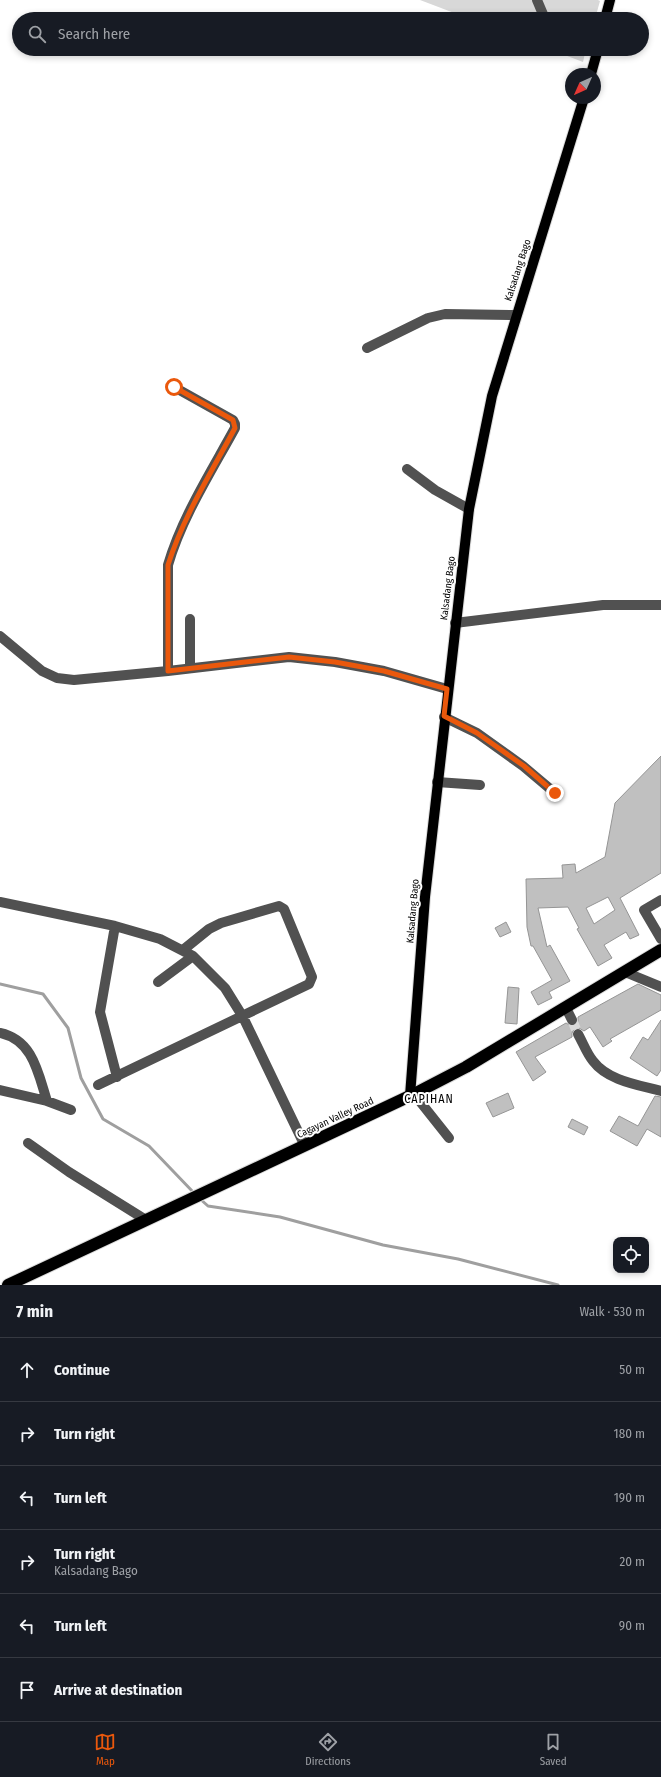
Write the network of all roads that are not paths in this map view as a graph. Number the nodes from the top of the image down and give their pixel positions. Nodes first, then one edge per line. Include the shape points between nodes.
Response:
1 (537, 0) edge
2 (610, 0) edge
3 (542, 12) edge
4 (607, 12) edge
5 (595, 56) edge
6 (592, 68) edge
7 (582, 104) edge
8 (516, 314) junction
9 (367, 348) dead end
10 (174, 387) dead end
11 (407, 469) dead end
12 (469, 509) junction
13 (661, 605) edge
14 (190, 619) dead end
15 (455, 623) junction
16 (0, 636) edge
17 (190, 668) junction
18 (168, 671) junction
19 (447, 689) junction
20 (444, 716) junction
21 (437, 782) junction
22 (480, 785) dead end
23 (555, 793) dead end
24 (661, 900) edge
25 (0, 902) edge
26 (115, 926) junction
27 (661, 939) edge
28 (183, 950) junction
29 (661, 950) edge
30 (194, 956) junction
31 (625, 972) junction
32 (158, 982) dead end
33 (661, 987) edge
34 (566, 1008) junction
35 (243, 1017) junction
36 (572, 1020) tunnel mouth
37 (0, 1033) edge
38 (578, 1034) tunnel mouth
39 (117, 1077) junction
40 (98, 1085) dead end
41 (0, 1090) edge
42 (661, 1091) edge
43 (412, 1095) junction
44 (47, 1101) junction
45 (71, 1110) dead end
46 (449, 1138) dead end
47 (28, 1143) dead end
48 (304, 1144) junction
49 (146, 1220) junction
50 (8, 1285) edge

1 - 3 street
2 - 4 main road
5 - 6 main road
7 - 8 main road, Kalsadang Bago
8 - 9 street via 445,314 428,318
8 - 12 main road, Kalsadang Bago via 492,396
10 - 18 street via 233,420 235,428 191,510 168,565
11 - 12 street via 435,490
12 - 15 main road, Kalsadang Bago
13 - 15 street via 596,606
14 - 17 street
15 - 19 main road, Kalsadang Bago
16 - 18 street via 42,671 57,678 74,680
17 - 18 street
17 - 19 street via 289,657 363,667
19 - 20 main road, Kalsadang Bago
20 - 21 main road, Kalsadang Bago
20 - 23 street via 477,733 524,766
21 - 22 street
21 - 43 main road, Kalsadang Bago via 425,897
24 - 27 street via 644,910
25 - 26 street
26 - 28 street via 160,939
26 - 39 street via 100,1012
28 - 30 street
28 - 35 street via 209,929 221,923 271,907 279,906 284,909 312,977 309,984
29 - 31 highway, Cagayan Valley Road
30 - 32 street
30 - 35 street via 225,988
31 - 33 street
31 - 34 highway, Cagayan Valley Road
34 - 36 street
34 - 43 highway, Cagayan Valley Road via 466,1067
35 - 39 street
35 - 48 street
37 - 44 street via 20,1041 32,1055
38 - 42 street via 593,1062 606,1072 624,1081
39 - 40 street
41 - 44 street
43 - 46 street
43 - 48 highway, Cagayan Valley Road
44 - 45 street
47 - 49 street
48 - 49 highway, Cagayan Valley Road
49 - 50 highway, Cagayan Valley Road

